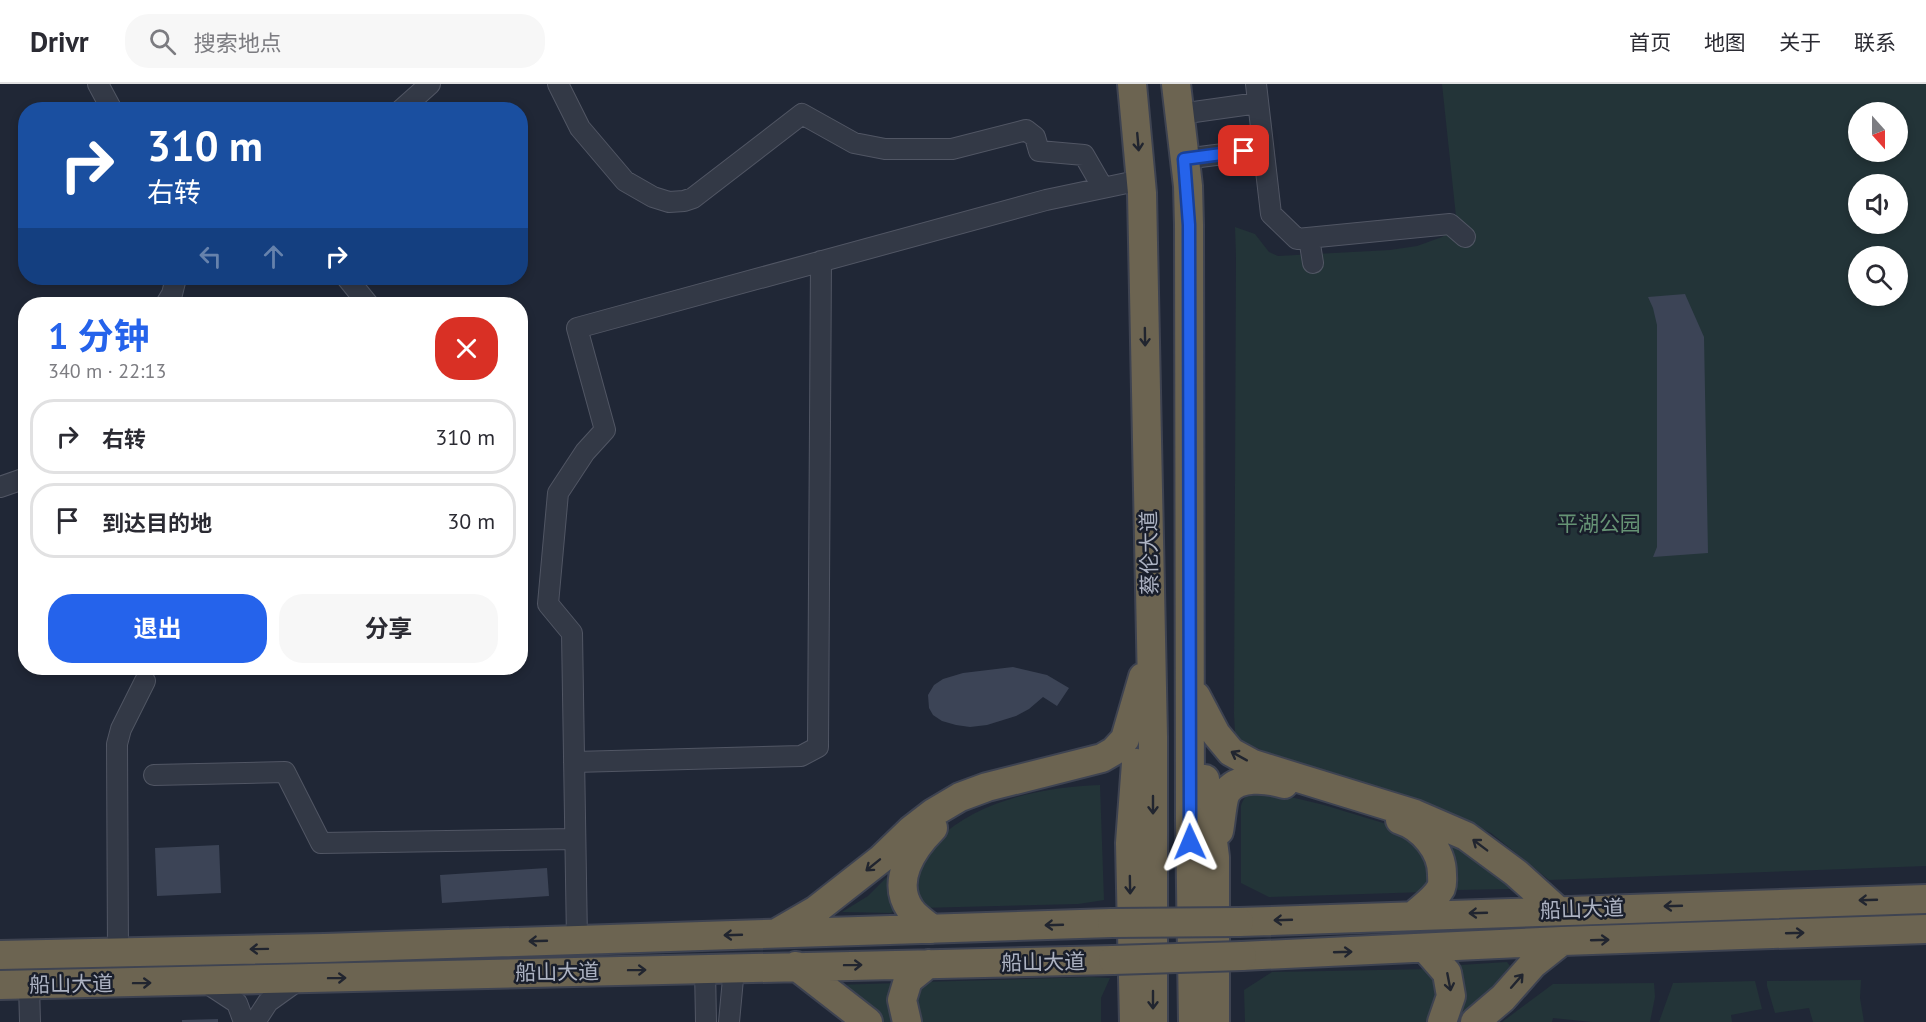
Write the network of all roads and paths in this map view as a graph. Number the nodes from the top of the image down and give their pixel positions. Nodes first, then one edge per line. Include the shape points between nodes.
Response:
1 (98, 84) edge
2 (430, 84) edge
3 (558, 84) edge
4 (1132, 84) edge
5 (1176, 84) edge
6 (1257, 93) edge
7 (107, 102) edge
8 (410, 102) edge
9 (1180, 114) junction
10 (1263, 148) junction
11 (1184, 159) junction
12 (1141, 180) junction
13 (1103, 188) junction
14 (1465, 237) dead end
15 (1309, 238) junction
16 (821, 261) junction
17 (1313, 263) dead end
18 (353, 285) edge
19 (362, 297) edge
20 (18, 480) edge
21 (1, 485) edge
22 (1150, 596) junction
23 (1190, 646) junction
24 (1143, 677) junction
25 (145, 681) dead end
26 (1196, 696) junction
27 (574, 762) junction
28 (154, 775) dead end
29 (575, 839) junction
30 (1130, 843) junction
31 (1215, 857) junction
32 (1926, 899) edge
33 (1557, 910) junction
34 (1414, 915) junction
35 (932, 928) junction
36 (1926, 929) edge
37 (776, 933) junction
38 (577, 940) junction
39 (1562, 941) junction
40 (1426, 949) junction
41 (118, 952) junction
42 (0, 955) edge
43 (928, 964) junction
44 (796, 966) junction
45 (1122, 966) junction
46 (705, 968) junction
47 (734, 968) junction
48 (300, 979) junction
49 (205, 982) junction
50 (0, 985) edge
51 (29, 985) junction
52 (1210, 1020) edge
53 (30, 1022) edge
54 (244, 1022) edge
55 (255, 1022) edge
56 (706, 1022) edge
57 (729, 1022) edge
58 (868, 1022) edge
59 (906, 1022) edge
60 (1120, 1022) edge
61 (1134, 1022) edge
62 (1153, 1022) edge
63 (1442, 1022) edge
64 (1475, 1022) edge

1 - 7 street
2 - 8 street
3 - 13 street via 580,128 611,167 625,181 669,202 693,198 802,114 854,143 885,149 952,149 1026,130 1035,137 1039,151 1084,155
4 -> 12 highway, 蔡伦大道
5 - 9 highway, 蔡伦大道
6 - 9 street
6 - 10 street
9 - 11 highway, 蔡伦大道
10 - 11 street
10 - 15 street via 1271,214 1297,239
11 - 23 highway, 蔡伦大道 via 1189,225
12 - 13 street
12 -> 22 highway, 蔡伦大道
13 - 16 street
14 - 15 street via 1450,224
15 - 17 street
16 - 27 street via 577,328 605,430 558,493 548,604 572,633
16 - 27 street via 818,747 801,756
18 - 19 street
20 - 21 street
22 - 24 highway
22 -> 62 highway, 蔡伦大道
23 - 26 highway, 蔡伦大道
23 - 52 highway, 蔡伦大道
24 - 30 highway
24 -> 37 highway via 1125,739 1114,751 1102,758 960,797 911,830 816,910
25 - 41 street via 117,744
26 - 31 highway, 蔡伦大道
33 -> 26 highway via 1466,836 1415,814 1252,764 1231,752 1216,734
27 - 29 street
28 - 29 street via 285,772 321,843
29 - 38 street
30 - 35 highway via 1120,782 1112,774 1068,776 993,795 959,810 931,829 906,866 903,896 911,911
30 -> 45 highway
31 - 34 highway via 1226,793 1237,784 1254,780 1275,782 1405,822 1424,835 1437,851 1442,885 1435,897
31 - 52 highway, 蔡伦大道
32 -> 33 highway, 船山大道
33 -> 34 highway, 船山大道
34 -> 35 highway, 船山大道, bridge
35 - 37 highway, 船山大道
39 -> 36 highway, 船山大道
37 -> 38 highway, 船山大道
38 -> 41 highway, 船山大道
39 - 40 highway, 船山大道
64 -> 39 highway
45 -> 40 highway, 船山大道, bridge via 1242,956
40 -> 63 highway via 1447,973 1451,996
41 - 42 highway, 船山大道
44 -> 43 highway, 船山大道
43 - 45 highway, 船山大道
43 - 59 highway via 908,980 902,1000
44 - 47 highway, 船山大道
44 - 58 highway
45 - 60 highway
45 - 61 highway
46 - 47 highway, 船山大道
48 -> 46 highway, 船山大道
46 - 56 street
47 - 57 street
48 - 49 highway, 船山大道
48 - 55 street via 268,1002
51 -> 49 highway, 船山大道
49 - 54 street via 237,1003
50 - 51 highway, 船山大道
51 - 53 street

